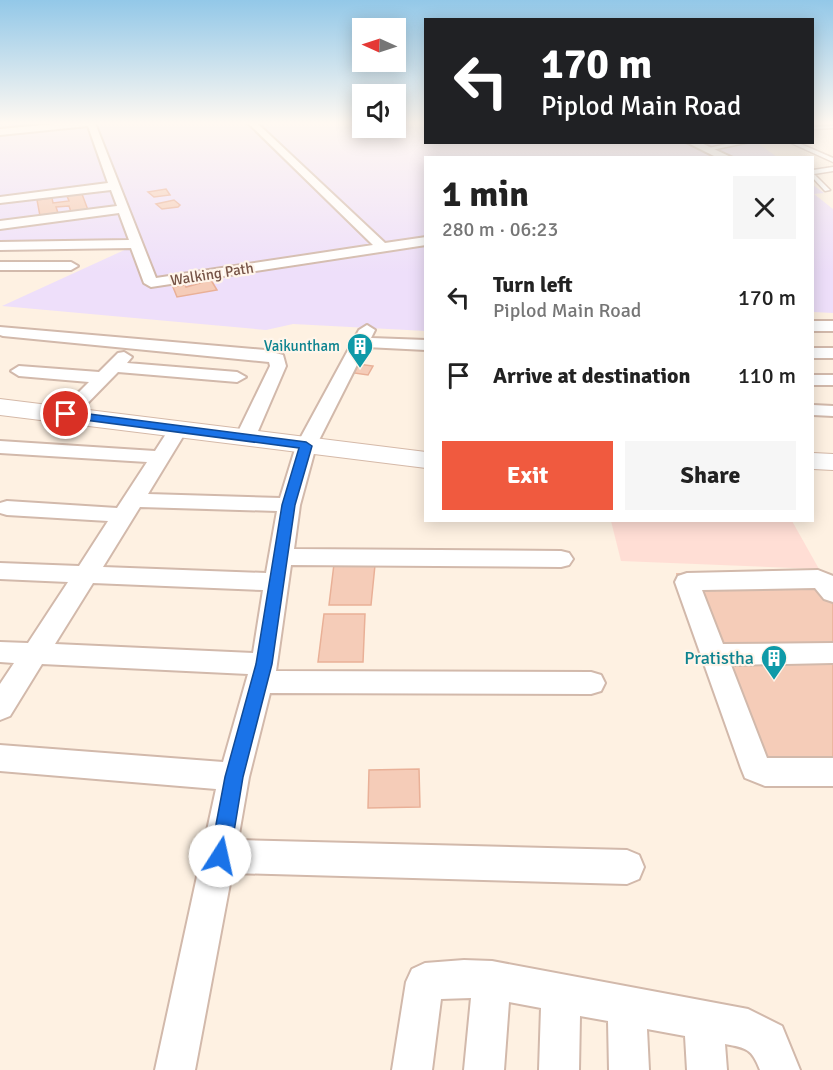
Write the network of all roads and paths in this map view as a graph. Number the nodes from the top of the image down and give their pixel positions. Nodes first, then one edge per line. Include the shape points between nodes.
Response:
1 (109, 173) edge
2 (306, 173) edge
3 (814, 175) edge
4 (114, 186) junction
5 (826, 190) dead end
6 (0, 200) edge
7 (123, 209) junction
8 (0, 225) edge
9 (424, 241) edge
10 (136, 244) junction
11 (0, 246) edge
12 (383, 248) junction
13 (0, 266) edge
14 (71, 266) dead end
15 (814, 326) edge
16 (833, 326) edge
17 (3, 331) dead end
18 (138, 343) junction
19 (424, 345) edge
20 (814, 353) edge
21 (833, 353) edge
22 (19, 371) dead end
23 (109, 372) junction
24 (237, 377) dead end
25 (814, 380) edge
26 (833, 380) edge
27 (0, 407) edge
28 (814, 410) edge
29 (833, 411) edge
30 (66, 414) junction
31 (178, 430) junction
32 (245, 438) junction
33 (306, 446) junction
34 (0, 447) edge
35 (162, 457) junction
36 (424, 460) edge
37 (814, 461) edge
38 (833, 462) edge
39 (289, 505) junction
40 (7, 508) dead end
41 (129, 508) junction
42 (561, 559) dead end
43 (280, 569) junction
44 (0, 571) edge
45 (85, 574) junction
46 (833, 593) edge
47 (0, 652) edge
48 (34, 653) junction
49 (833, 653) edge
50 (714, 655) junction
51 (262, 673) junction
52 (591, 683) dead end
53 (0, 708) edge
54 (0, 758) edge
55 (833, 772) edge
56 (234, 777) junction
57 (220, 856) junction
58 (627, 867) dead end
59 (492, 980) junction
60 (561, 996) junction
61 (627, 1007) junction
62 (704, 1021) junction
63 (175, 1070) edge
64 (412, 1070) edge
65 (484, 1070) edge
66 (559, 1070) edge
67 (629, 1070) edge
68 (707, 1070) edge
69 (780, 1070) edge

1 - 4 street, Walking Path
2 - 12 street
3 - 5 lane
4 - 6 street
4 - 7 street, Walking Path
7 - 8 street
7 - 10 street, Walking Path
9 - 12 street, Walking Path
10 - 11 street
10 - 12 street, Walking Path via 151,283
13 - 14 street
15 - 16 street
17 - 18 street
18 - 23 street
18 - 32 street via 278,359
19 - 33 street via 364,336
20 - 21 street
22 - 23 street
23 - 24 street
23 - 30 street
25 - 26 street
27 - 30 street
28 - 29 street
30 - 31 street
31 - 32 street
31 - 35 street
32 - 33 street
33 - 36 street
33 - 39 street
34 - 35 street
35 - 41 street
37 - 38 street
39 - 41 street
39 - 43 street
40 - 41 street
41 - 45 street
42 - 43 street
43 - 45 street
43 - 51 street
44 - 45 street
45 - 48 street
46 - 50 street via 827,583 818,579 687,582
47 - 48 street
48 - 51 street
48 - 53 street
49 - 50 street
50 - 55 street via 756,768 765,772
51 - 52 street
51 - 56 street
54 - 56 street
56 - 57 street
57 - 58 street
57 - 63 street
59 - 60 street
59 - 64 street via 425,982
59 - 65 street
60 - 61 street
60 - 66 street
61 - 62 street
61 - 67 street
62 - 68 street
62 - 69 street via 748,1029 768,1040

